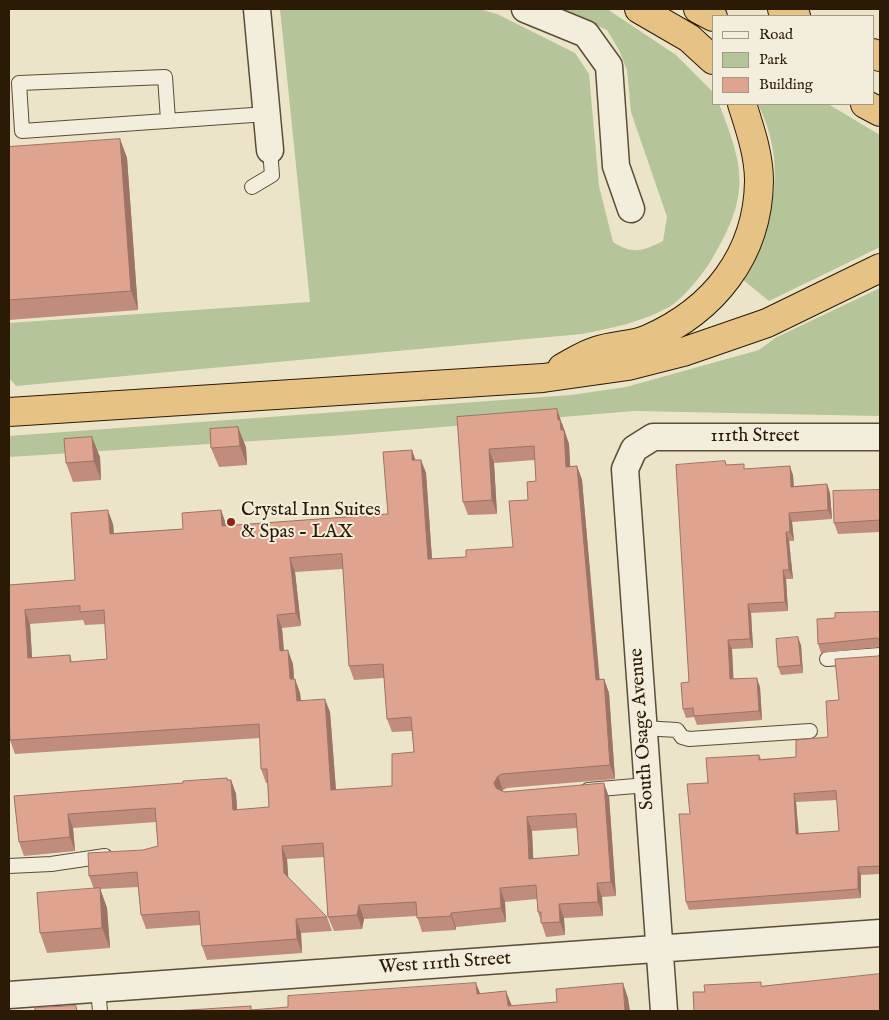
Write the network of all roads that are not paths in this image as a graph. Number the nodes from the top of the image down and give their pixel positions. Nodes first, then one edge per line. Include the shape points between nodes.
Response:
1 (256, 9) edge
2 (525, 9) edge
3 (639, 9) edge
4 (698, 9) edge
5 (782, 9) edge
6 (794, 15) edge
7 (712, 16) edge
8 (712, 59) edge
9 (742, 105) edge
10 (867, 105) edge
11 (880, 112) edge
12 (267, 114) junction
13 (168, 120) junction
14 (270, 150) joint
15 (252, 187) dead end
16 (631, 209) dead end
17 (880, 268) edge
18 (543, 378) junction
19 (9, 412) edge
20 (880, 437) edge
21 (634, 450) joint
22 (880, 655) edge
23 (827, 659) dead end
24 (643, 728) junction
25 (810, 731) dead end
26 (647, 786) junction
27 (578, 791) edge
28 (123, 856) edge
29 (9, 866) edge
30 (880, 933) edge
31 (659, 949) junction
32 (9, 995) edge
33 (99, 1000) edge
34 (664, 1011) edge

1 - 12 street
2 - 16 street via 586,34 609,66 616,166
3 - 8 highway via 689,38
4 - 7 highway
5 - 6 highway
9 - 18 highway via 754,138 759,180 755,223 741,257 719,290 687,320 646,340 596,351
10 - 11 highway
12 - 13 lane
12 - 14 street
13 - 13 lane via 22,131 19,83 166,77
14 - 15 lane via 272,175
17 - 18 highway via 767,322 683,352 628,366
18 - 19 highway
20 - 21 street, 111th Street via 653,437
21 - 24 street, South Osage Avenue via 624,469
22 - 23 lane
24 - 25 lane via 677,730 689,739
24 - 26 street, South Osage Avenue
26 - 27 lane
26 - 31 street, South Osage Avenue
28 - 29 lane
30 - 31 street, West 111th Street
31 - 33 street, West 111th Street
31 - 34 street, South Osage Avenue
32 - 33 street, West 111th Street

